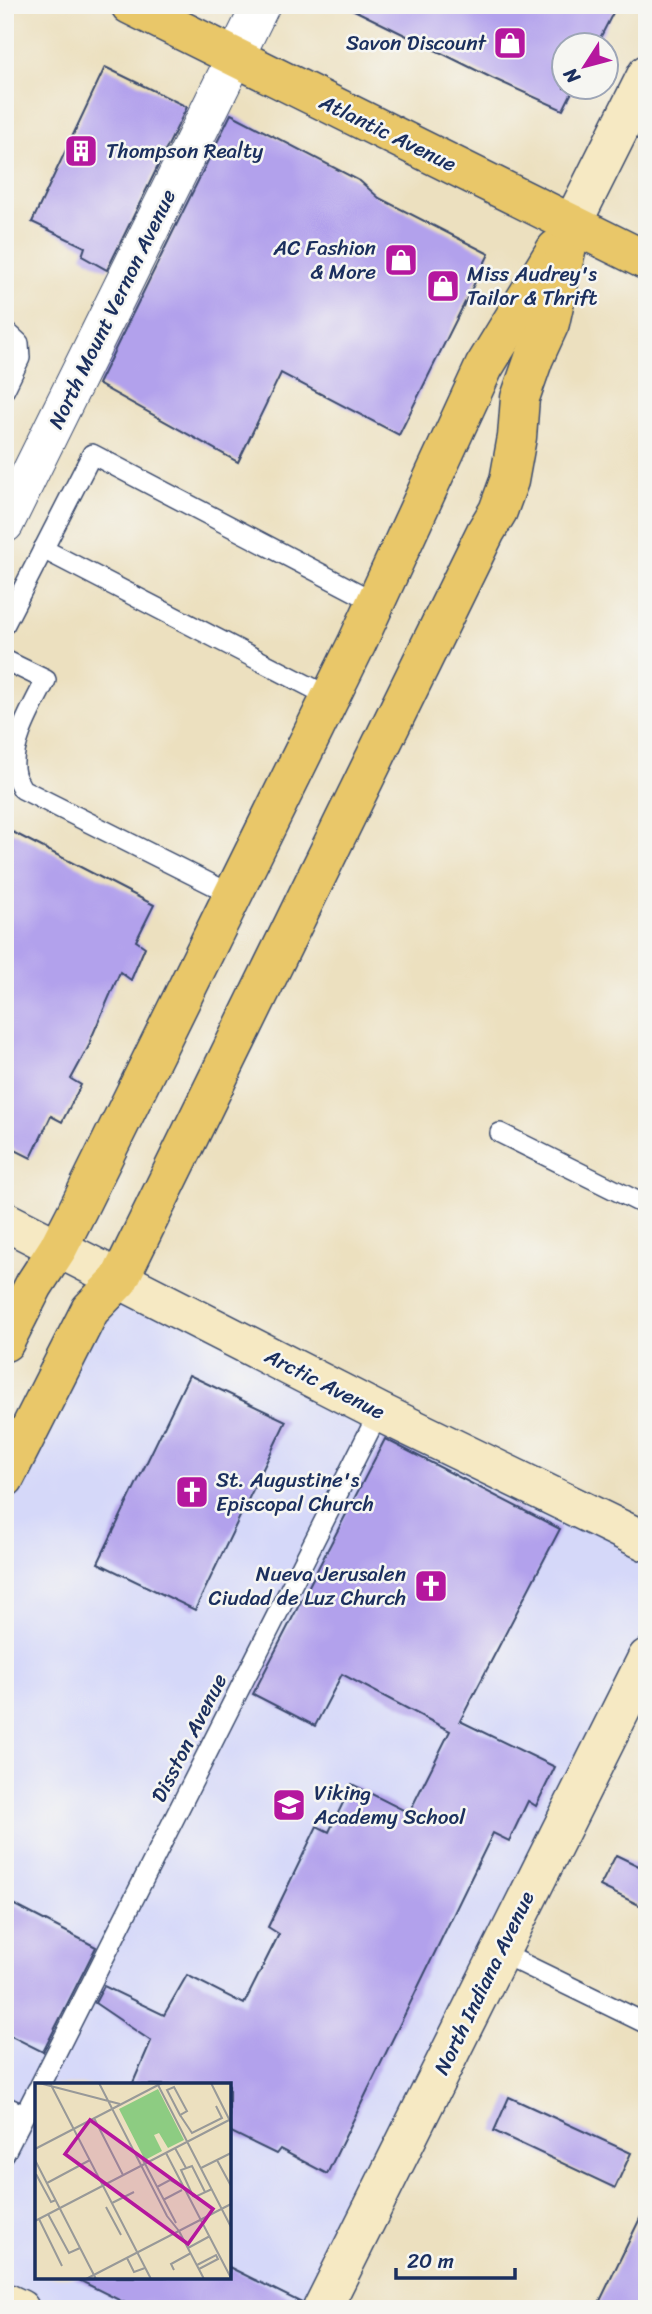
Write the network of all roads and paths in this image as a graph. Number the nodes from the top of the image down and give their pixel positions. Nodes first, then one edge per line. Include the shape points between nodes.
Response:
1 (130, 5) edge
2 (261, 5) edge
3 (237, 57) junction
4 (647, 74) edge
5 (572, 224) junction
6 (647, 261) edge
7 (5, 330) edge
8 (5, 388) edge
9 (5, 524) edge
10 (43, 549) junction
11 (376, 603) junction
12 (5, 624) edge
13 (5, 660) edge
14 (330, 697) junction
15 (233, 895) junction
16 (500, 1133) dead end
17 (647, 1206) edge
18 (5, 1222) edge
19 (58, 1248) junction
20 (119, 1280) junction
21 (5, 1342) edge
22 (379, 1412) junction
23 (5, 1478) edge
24 (647, 1542) edge
25 (647, 1658) edge
26 (499, 1952) junction
27 (647, 2024) edge
28 (41, 2083) edge
29 (35, 2094) edge
30 (5, 2106) edge
31 (24, 2115) junction
32 (5, 2153) edge
33 (5, 2302) edge
34 (20, 2309) edge
35 (322, 2309) edge

1 - 3 main road, Atlantic Avenue
2 - 3 street, North Mount Vernon Avenue
3 - 5 main road, Atlantic Avenue
3 - 9 street, North Mount Vernon Avenue
4 - 5 street
5 - 6 main road, Atlantic Avenue
5 - 11 main road via 484,368
5 - 20 main road via 550,323 520,398 509,481 498,511
7 - 8 lane via 19,343 20,358
10 - 11 lane via 92,454
10 - 12 lane
10 - 14 lane
11 - 14 main road
13 - 15 lane via 46,680 16,745 15,774 22,789
14 - 15 main road
15 - 19 main road
16 - 17 lane
18 - 19 street, Arctic Avenue
19 - 20 street, Arctic Avenue
19 - 21 main road
20 - 22 street, Arctic Avenue
20 - 23 main road via 90,1310
22 - 24 street, Arctic Avenue
22 - 28 lane, Disston Avenue
25 - 26 street, North Indiana Avenue
26 - 27 lane
26 - 35 street, North Indiana Avenue
29 - 31 lane
30 - 31 lane
31 - 32 lane
33 - 34 street

